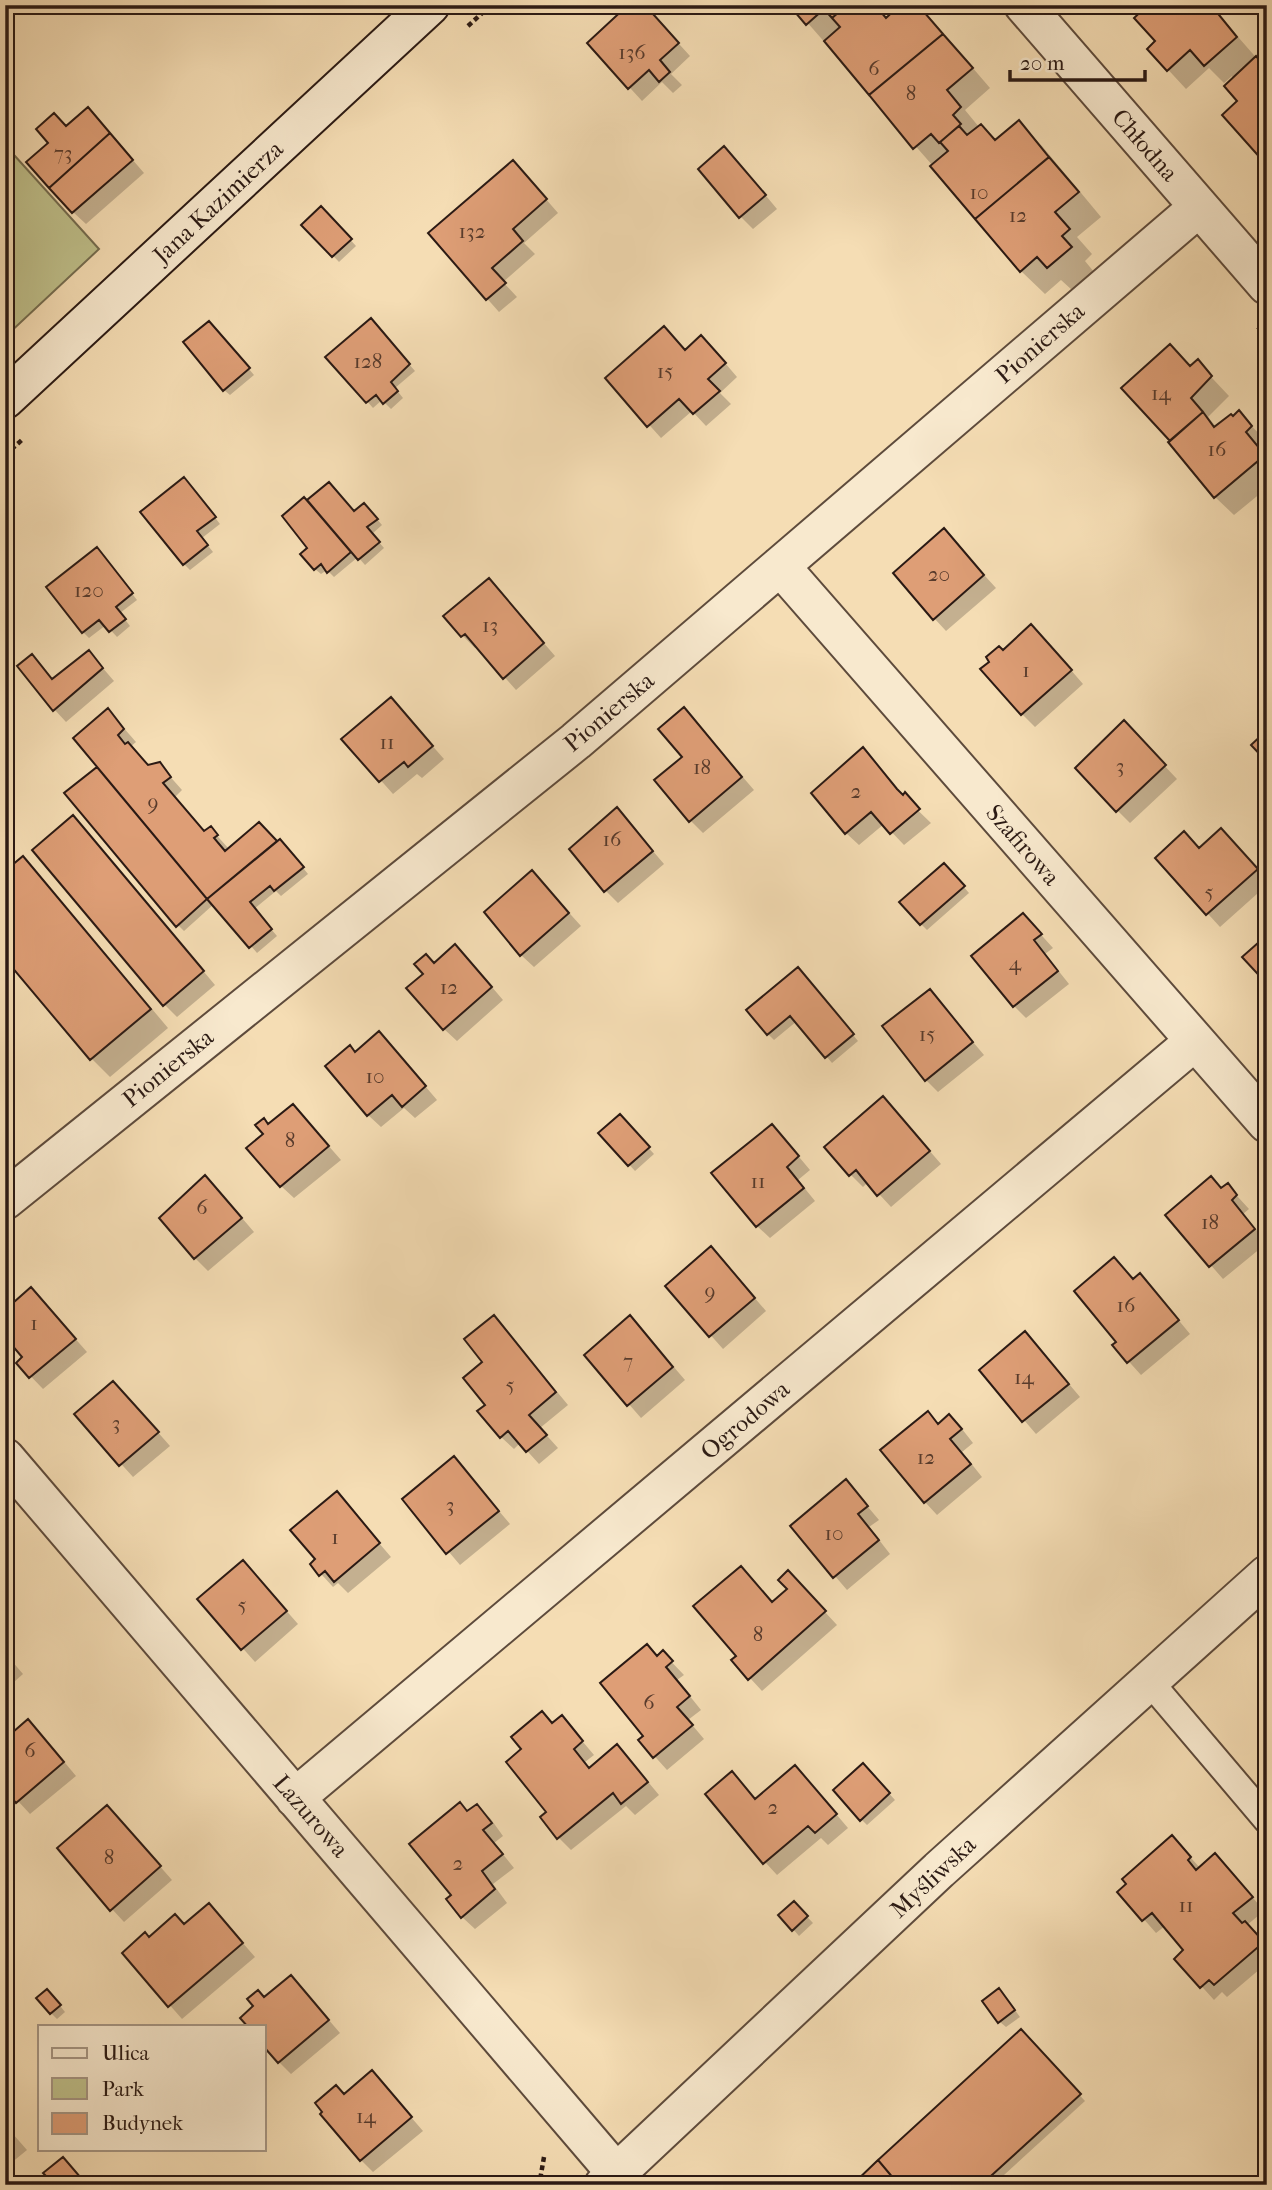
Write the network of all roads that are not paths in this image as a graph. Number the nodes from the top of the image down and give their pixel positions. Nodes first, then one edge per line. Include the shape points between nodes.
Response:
1 (430, 5) edge
2 (1024, 5) edge
3 (1199, 207) junction
4 (1267, 285) edge
5 (5, 398) edge
6 (780, 566) junction
7 (1195, 1041) junction
8 (1267, 1123) edge
9 (5, 1200) edge
10 (5, 1458) edge
11 (1267, 1575) edge
12 (1149, 1681) junction
13 (295, 1798) junction
14 (1267, 1820) edge
15 (611, 2179) edge

1 - 5 street, Jana Kazimierza
2 - 3 street, Chłodna
3 - 4 street, Chłodna
3 - 6 street, Pionierska
6 - 7 street, Szafirowa
6 - 9 street, Pionierska via 576,741
7 - 8 street, Szafirowa
7 - 13 street, Ogrodowa
10 - 13 street, Lazurowa
11 - 12 street, Myśliwska
12 - 14 lane
12 - 15 street, Myśliwska via 939,1870
13 - 15 street, Lazurowa

